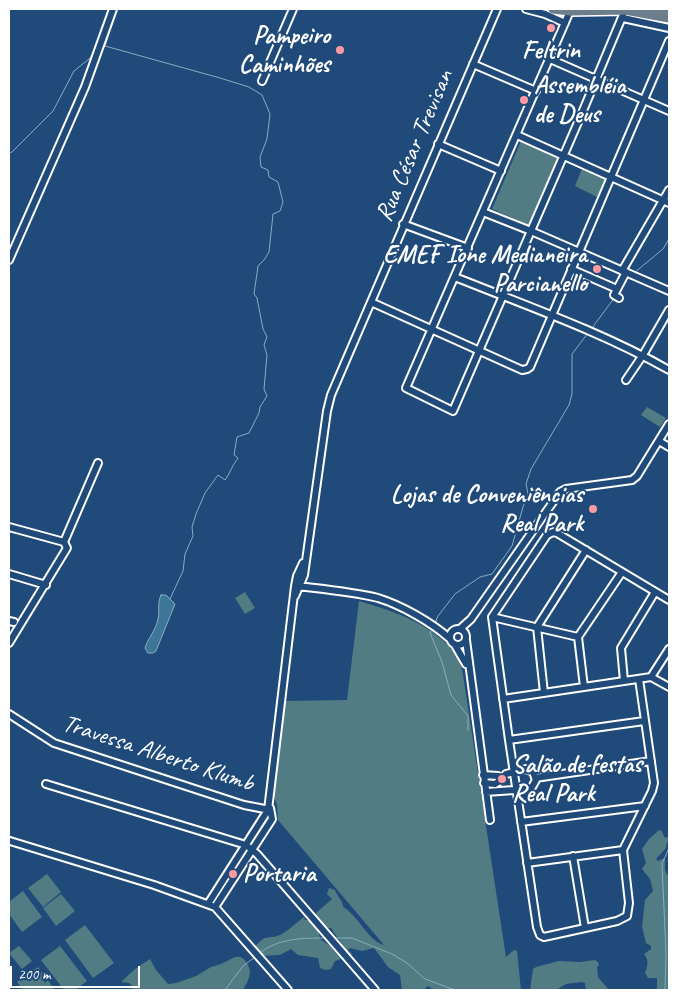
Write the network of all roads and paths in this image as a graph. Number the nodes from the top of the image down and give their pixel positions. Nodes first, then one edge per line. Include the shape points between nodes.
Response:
1 (113, 9) edge
2 (293, 9) edge
3 (497, 9) edge
4 (526, 9) edge
5 (553, 9) edge
6 (559, 9) edge
7 (656, 9) edge
8 (570, 10) edge
9 (669, 12) edge
10 (624, 14) junction
11 (669, 18) edge
12 (566, 22) junction
13 (669, 28) edge
14 (669, 41) edge
15 (550, 59) junction
16 (473, 64) junction
17 (597, 79) junction
18 (262, 81) dead end
19 (536, 91) junction
20 (645, 100) junction
21 (669, 111) edge
22 (517, 134) junction
23 (438, 144) junction
24 (563, 156) junction
25 (501, 171) junction
26 (611, 177) junction
27 (669, 190) edge
28 (666, 202) edge
29 (484, 212) junction
30 (403, 224) junction
31 (531, 231) junction
32 (468, 248) junction
33 (579, 252) junction
34 (9, 260) edge
35 (571, 269) junction
36 (624, 271) junction
37 (455, 278) junction
38 (617, 289) junction
39 (669, 291) edge
40 (502, 296) junction
41 (619, 298) dead end
42 (371, 302) junction
43 (669, 310) edge
44 (551, 316) junction
45 (432, 330) junction
46 (479, 350) junction
47 (643, 355) junction
48 (669, 370) edge
49 (626, 380) dead end
50 (669, 424) edge
51 (659, 441) junction
52 (669, 447) edge
53 (98, 463) dead end
54 (9, 527) edge
55 (64, 542) junction
56 (586, 550) junction
57 (622, 572) junction
58 (9, 574) edge
59 (46, 585) junction
60 (298, 586) junction
61 (655, 592) junction
62 (669, 600) edge
63 (492, 616) junction
64 (537, 627) junction
65 (438, 628) junction
66 (461, 633) junction
67 (578, 637) junction
68 (449, 638) junction
69 (9, 643) edge
70 (455, 645) junction
71 (669, 649) edge
72 (468, 667) junction
73 (651, 677) junction
74 (639, 679) junction
75 (624, 681) junction
76 (584, 687) junction
77 (669, 687) edge
78 (544, 693) junction
79 (503, 699) junction
80 (9, 714) edge
81 (644, 721) junction
82 (509, 740) junction
83 (651, 762) junction
84 (514, 772) junction
85 (483, 775) junction
86 (535, 778) junction
87 (484, 783) junction
88 (46, 784) dead end
89 (515, 785) junction
90 (486, 792) junction
91 (645, 806) junction
92 (269, 808) junction
93 (490, 820) dead end
94 (521, 822) junction
95 (10, 841) edge
96 (249, 847) junction
97 (623, 850) junction
98 (573, 856) junction
99 (527, 863) junction
100 (208, 904) junction
101 (215, 907) junction
102 (586, 928) junction
103 (288, 990) edge
104 (375, 990) edge

1 - 34 street via 85,88
2 - 18 street
3 - 16 street, Rua César Trevisan
4 - 12 street
5 - 6 highway
6 - 8 highway
6 - 12 street
7 - 9 highway
8 - 10 highway
8 - 12 street
10 - 11 highway
10 - 13 street
10 - 17 street
12 - 15 street
14 - 20 street
15 - 17 street
15 - 19 street
16 - 19 street
16 - 23 street, Rua César Trevisan
17 - 20 street
17 - 24 street
19 - 22 street
20 - 21 street
20 - 26 street
22 - 24 street
22 - 25 street
23 - 25 street
23 - 30 street, Rua César Trevisan
24 - 26 street
24 - 31 street
25 - 29 street
26 - 28 street
26 - 33 street
27 - 28 street
28 - 36 street
29 - 31 street
29 - 32 street
30 - 32 street
30 - 42 street, Rua César Trevisan
31 - 33 street
31 - 40 street
32 - 37 street
33 - 35 street
33 - 36 street
35 - 38 street
35 - 44 street
36 - 38 street
36 - 39 street
37 - 40 street
37 - 45 street
38 - 41 street via 614,295
40 - 44 street
40 - 46 street
42 - 45 street
42 - 60 street, Rua César Trevisan via 328,406 304,575
43 - 47 street
44 - 46 street via 527,369 522,370
44 - 47 street
45 - 46 street
45 - 46 street via 406,388 453,411
47 - 48 street
47 - 49 street
50 - 51 street
51 - 52 street
51 - 66 street via 632,480 560,492
53 - 55 street
54 - 55 street
55 - 59 street via 65,553
56 - 57 street
56 - 63 street via 557,532 548,535
56 - 64 street
57 - 61 street
57 - 67 street
58 - 59 street
59 - 69 street
60 - 65 street via 390,602
60 - 92 street, Rua César Trevisan via 280,700
61 - 62 street
61 - 75 street via 621,648
63 - 64 street
63 - 79 street
64 - 67 street
64 - 78 street
65 - 66 street
65 - 68 street
66 - 68 street via 451,631
66 - 70 street via 461,645
66 - 72 street
67 - 76 street
68 - 70 street
70 - 72 street
71 - 73 street
72 - 85 street
73 - 74 street
73 - 77 street
74 - 75 street
74 - 81 street
75 - 76 street
76 - 78 street
78 - 79 street
79 - 82 street
80 - 92 street, Travessa Alberto Klumb via 54,743 244,805
81 - 82 street
81 - 83 street
82 - 84 street
83 - 86 street
83 - 91 street via 654,783
84 - 86 street via 526,769 533,772
84 - 89 street
84 - 89 street via 506,780
85 - 87 street
85 - 87 street via 498,782
86 - 89 street via 535,784 528,789
87 - 90 street
88 - 96 street
89 - 90 street
89 - 94 street
90 - 93 street
91 - 94 street
91 - 97 street
92 - 96 street
94 - 99 street
95 - 100 street
96 - 100 street
96 - 101 street
96 - 104 street
97 - 98 street
97 - 102 street via 629,904 627,916
98 - 99 street
98 - 102 street
99 - 102 street via 540,935 548,937
100 - 101 street
101 - 103 street

